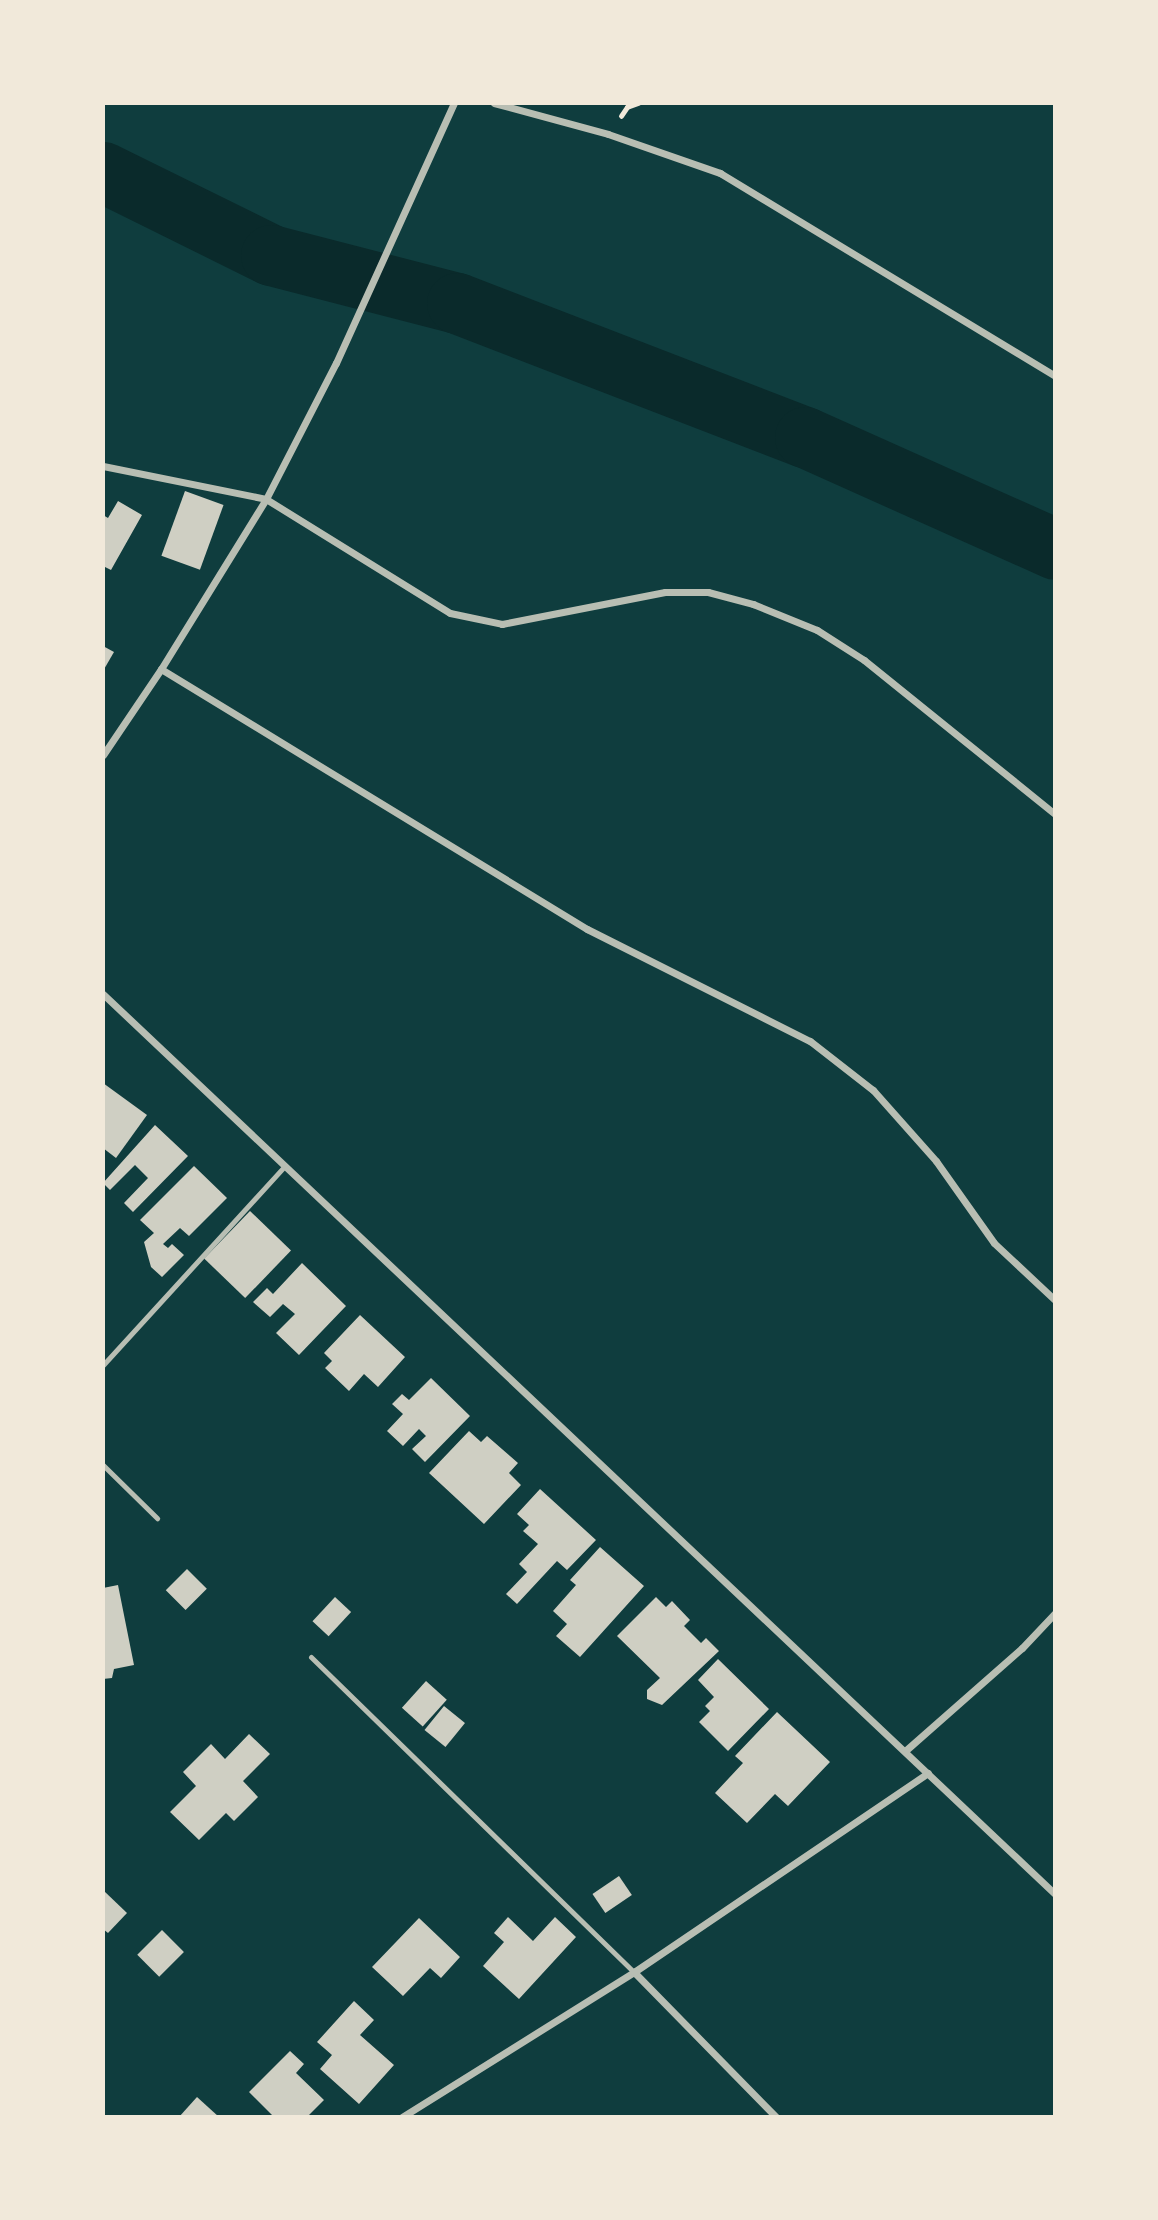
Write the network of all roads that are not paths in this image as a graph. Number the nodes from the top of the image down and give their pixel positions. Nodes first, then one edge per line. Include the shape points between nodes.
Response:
1 (454, 103) edge
2 (494, 103) edge
3 (504, 105) edge
4 (1055, 376) edge
5 (103, 466) edge
6 (266, 499) junction
7 (161, 669) junction
8 (103, 755) edge
9 (1055, 814) edge
10 (103, 994) edge
11 (285, 1166) junction
12 (1055, 1300) edge
13 (103, 1365) edge
14 (103, 1465) edge
15 (156, 1518) dead end
16 (1055, 1613) edge
17 (311, 1657) dead end
18 (905, 1751) junction
19 (928, 1773) junction
20 (1055, 1894) edge
21 (634, 1972) junction
22 (402, 2117) edge
23 (776, 2117) edge

1 - 6 street via 336,363
2 - 3 street
3 - 4 street via 608,134 720,173
5 - 6 street
6 - 7 street
6 - 9 street via 450,612 502,625 665,592 708,592 753,604 817,630 864,660
7 - 8 street
7 - 12 street via 587,929 810,1041 873,1090 936,1161 994,1243
10 - 11 street
11 - 13 lane
11 - 18 street
14 - 15 lane
16 - 18 street
17 - 21 lane
18 - 19 street
19 - 20 street
19 - 21 street
21 - 22 street
21 - 23 street

